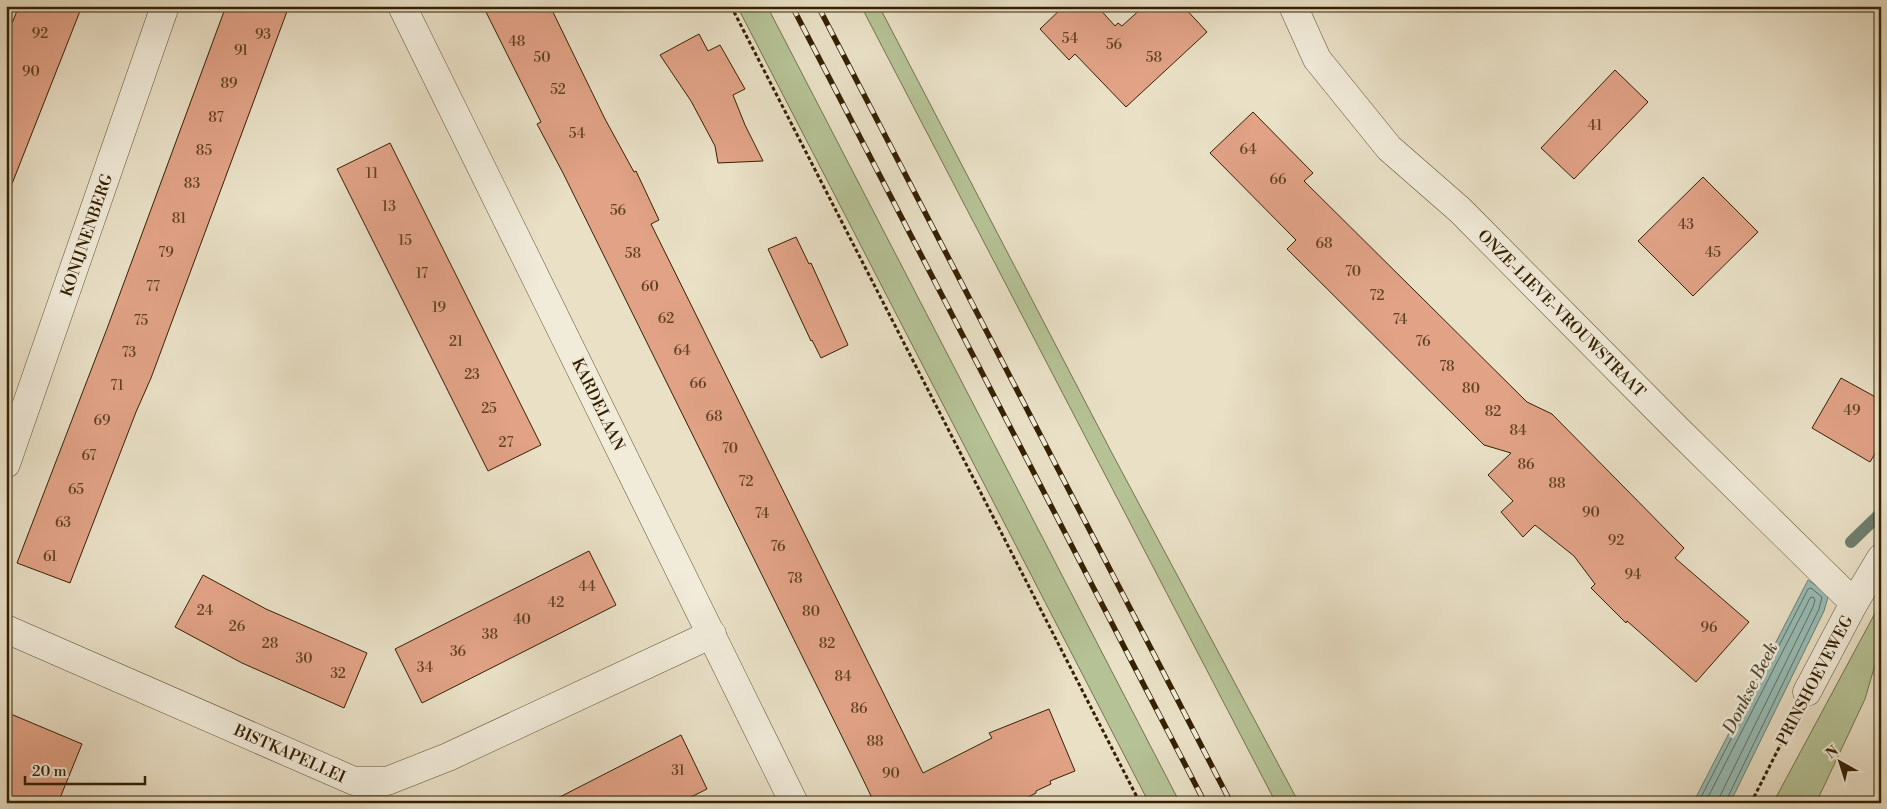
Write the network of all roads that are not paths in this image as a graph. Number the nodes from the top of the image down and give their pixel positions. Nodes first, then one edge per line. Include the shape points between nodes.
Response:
1 (165, 6) edge
2 (402, 6) edge
3 (1293, 6) edge
4 (6, 464) edge
5 (1881, 558) edge
6 (1854, 603) junction
7 (6, 629) edge
8 (712, 634) junction
9 (1807, 692) road end
10 (794, 803) edge

1 - 4 street, KONIJNENBERG
2 - 8 street, KARDELAAN
3 - 6 street, ONZE-LIEVE-VROUWSTRAAT via 1317,59 1389,148 1460,210
5 - 6 street, PRINSHOEVEWEG
6 - 9 street, PRINSHOEVEWEG
7 - 8 street, BISTKAPELLEI via 354,782 387,782 448,757
8 - 10 street, KARDELAAN

